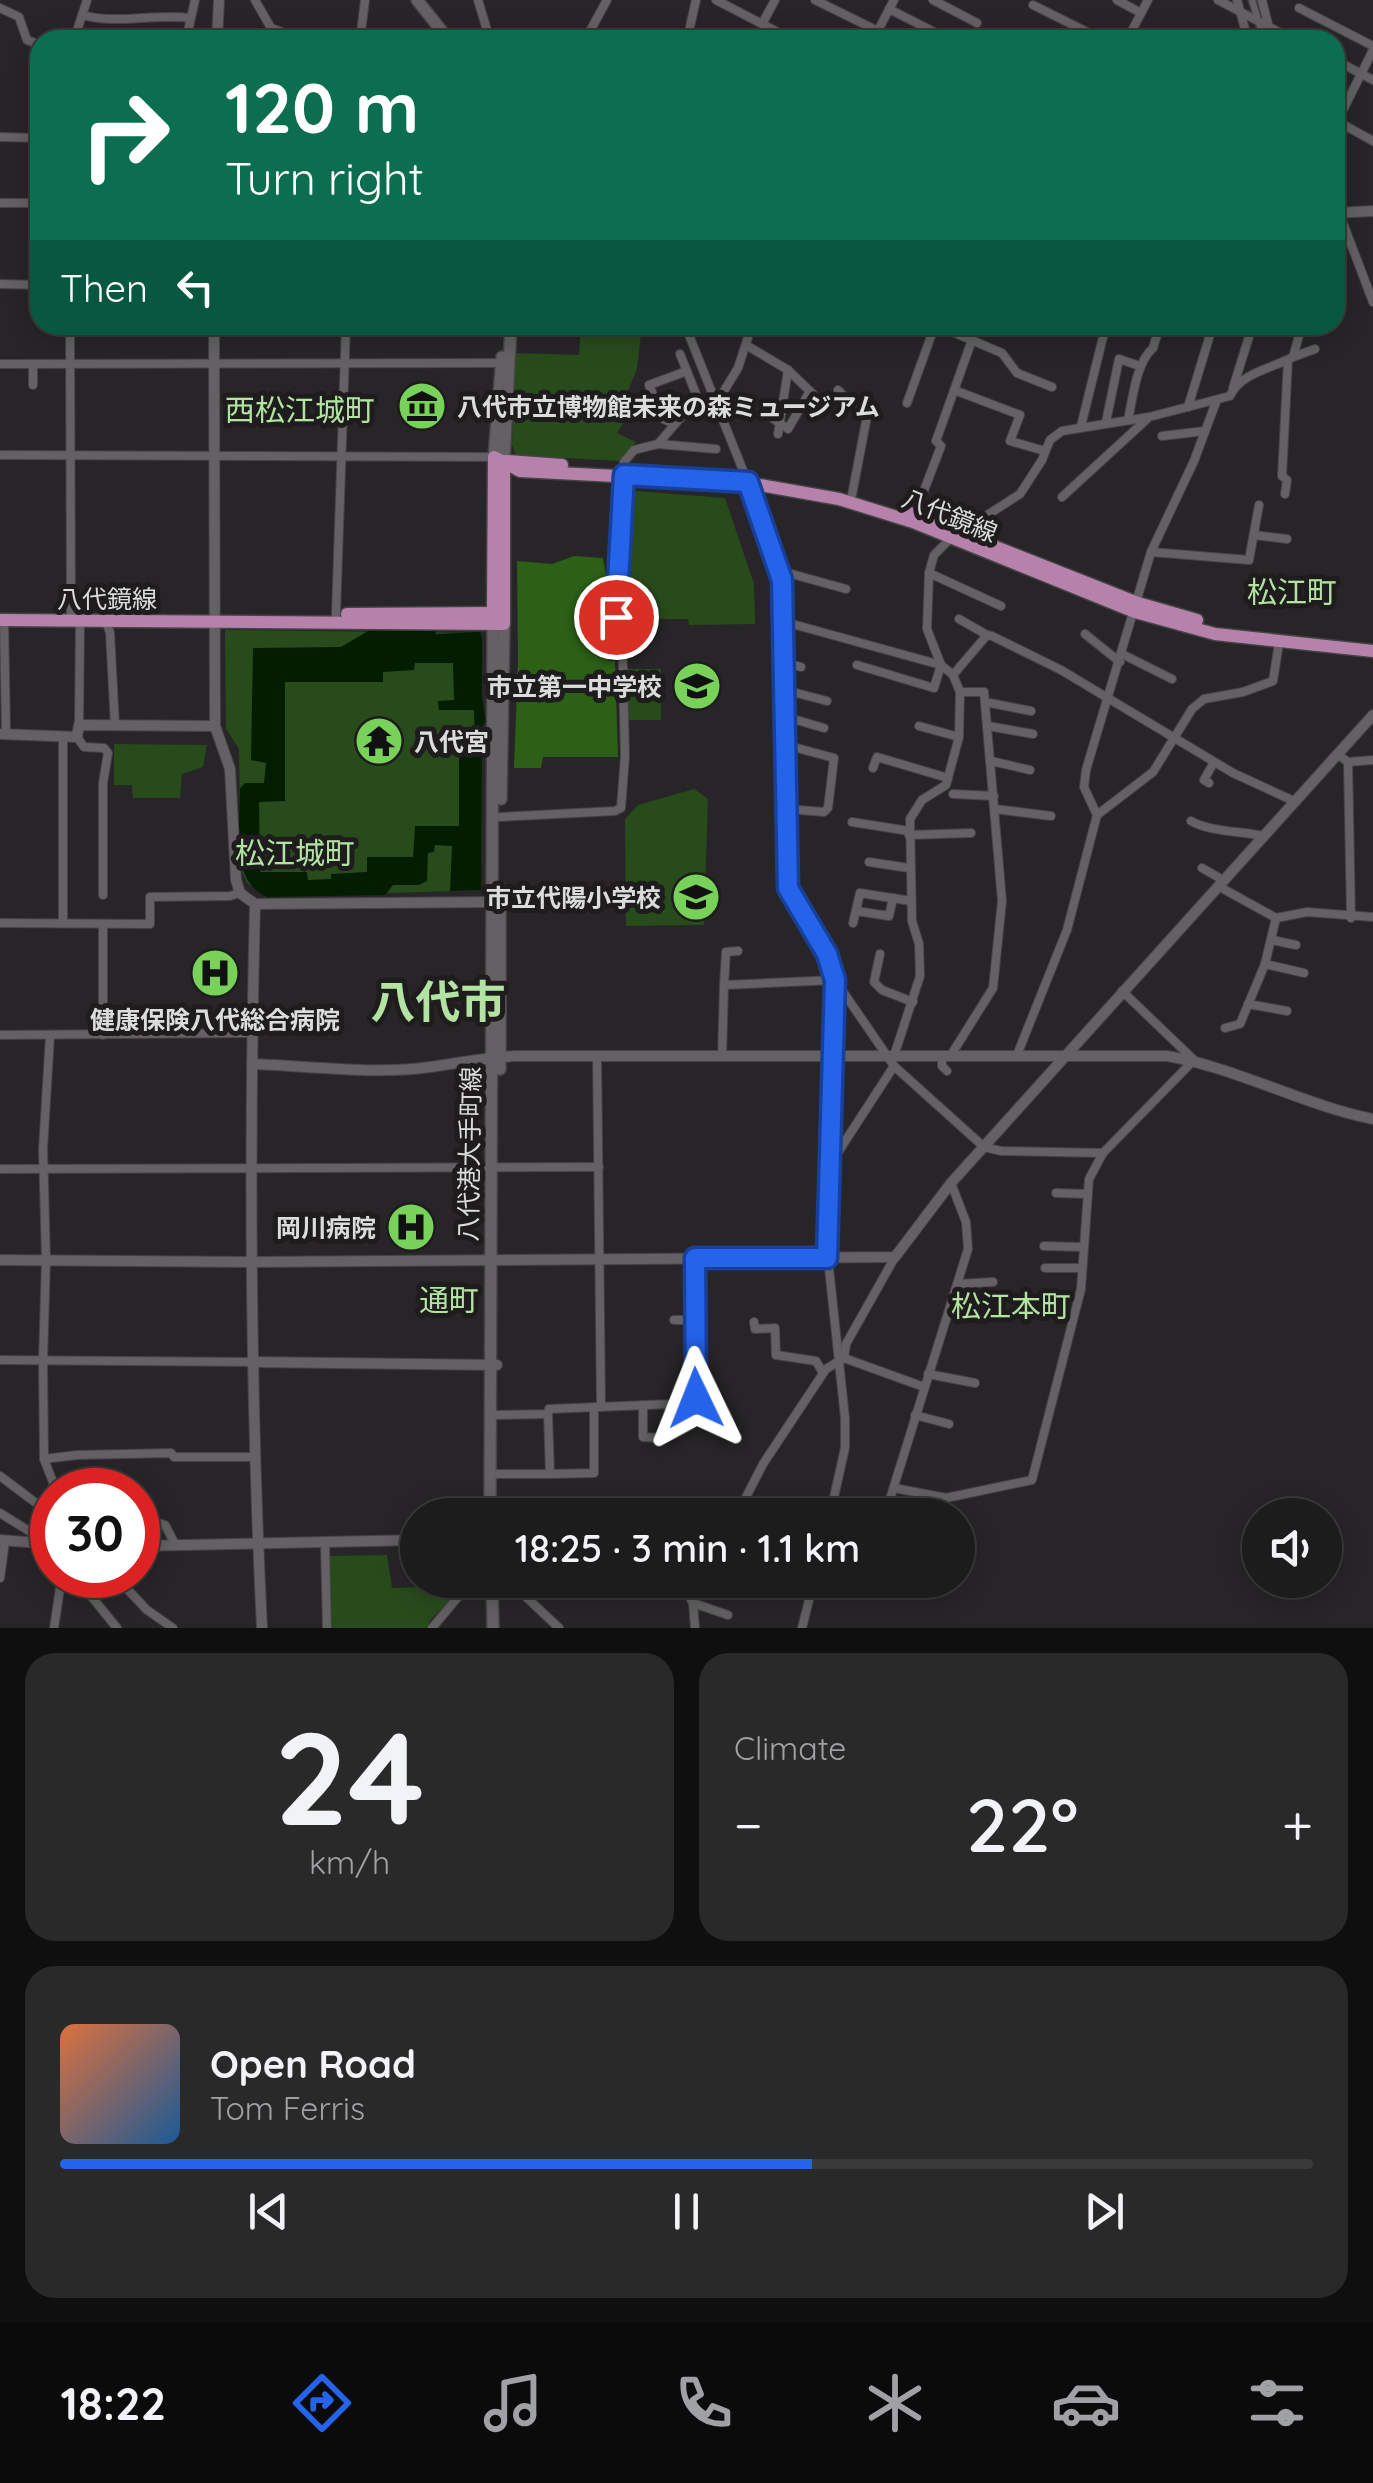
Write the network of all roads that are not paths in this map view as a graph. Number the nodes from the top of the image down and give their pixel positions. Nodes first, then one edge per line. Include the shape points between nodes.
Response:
1 (87, 0) edge
2 (195, 0) edge
3 (219, 0) edge
4 (365, 0) edge
5 (417, 0) edge
6 (425, 0) edge
7 (478, 0) edge
8 (608, 0) edge
9 (696, 0) edge
10 (716, 0) edge
11 (775, 0) edge
12 (815, 0) edge
13 (894, 0) edge
14 (933, 0) edge
15 (1117, 0) edge
16 (1148, 0) edge
17 (1218, 0) edge
18 (1237, 0) edge
19 (1252, 0) edge
20 (1262, 0) edge
21 (260, 2) edge
22 (1034, 5) dead end
23 (0, 8) edge
24 (1299, 8) dead end
25 (889, 9) junction
26 (1141, 12) junction
27 (1240, 12) junction
28 (82, 15) junction
29 (191, 18) junction
30 (1258, 21) junction
31 (977, 23) dead end
32 (762, 24) junction
33 (271, 28) joint
34 (1270, 28) junction
35 (77, 30) edge
36 (188, 30) edge
37 (218, 30) edge
38 (276, 30) edge
39 (361, 30) edge
40 (440, 30) edge
41 (449, 30) edge
42 (487, 30) edge
43 (591, 30) edge
44 (689, 30) edge
45 (774, 30) edge
46 (865, 30) edge
47 (878, 30) edge
48 (930, 30) edge
49 (1083, 30) edge
50 (1132, 30) edge
51 (1245, 30) edge
52 (1261, 30) edge
53 (1274, 30) edge
54 (1340, 30) edge
55 (1345, 33) edge
56 (30, 41) edge
57 (1373, 48) edge
58 (1345, 65) edge
59 (1361, 74) junction
60 (1373, 80) edge
61 (1345, 105) edge
62 (1345, 127) edge
63 (0, 136) edge
64 (30, 138) edge
65 (1373, 141) edge
66 (0, 203) edge
67 (30, 203) edge
68 (1345, 209) edge
69 (1373, 210) edge
70 (1345, 229) edge
71 (1369, 282) edge
72 (0, 284) edge
73 (30, 285) edge
74 (1373, 302) edge
75 (70, 335) edge
76 (214, 335) edge
77 (345, 335) edge
78 (507, 335) edge
79 (689, 335) edge
80 (749, 335) edge
81 (932, 335) edge
82 (965, 335) edge
83 (1104, 335) edge
84 (1157, 335) edge
85 (1210, 335) edge
86 (1249, 335) edge
87 (1298, 335) edge
88 (972, 340) junction
89 (746, 346) junction
90 (1315, 349) dead end
91 (680, 354) dead end
92 (1290, 359) junction
93 (343, 362) junction
94 (70, 363) junction
95 (505, 363) junction
96 (0, 364) edge
97 (33, 364) junction
98 (215, 364) junction
99 (1140, 366) junction
100 (788, 370) junction
101 (687, 371) junction
102 (34, 385) dead end
103 (1052, 387) dead end
104 (1233, 388) junction
105 (810, 390) junction
106 (838, 390) dead end
107 (954, 390) junction
108 (818, 398) dead end
109 (1216, 402) junction
110 (907, 403) dead end
111 (716, 404) junction
112 (1188, 407) junction
113 (702, 409) junction
114 (762, 411) dead end
115 (1149, 417) junction
116 (1128, 420) junction
117 (1106, 422) junction
118 (675, 424) junction
119 (1081, 426) junction
120 (779, 429) junction
121 (1205, 431) junction
122 (1162, 436) dead end
123 (658, 444) junction
124 (716, 448) dead end
125 (1045, 451) junction
126 (0, 454) edge
127 (342, 454) junction
128 (70, 455) junction
129 (216, 455) junction
130 (499, 459) junction
131 (624, 472) junction
132 (747, 479) junction
133 (1286, 494) dead end
134 (852, 495) junction
135 (1062, 497) dead end
136 (1259, 505) dead end
137 (915, 514) junction
138 (1254, 535) junction
139 (955, 536) junction
140 (1287, 540) dead end
141 (1151, 552) junction
142 (780, 571) junction
143 (929, 573) junction
144 (846, 589) dead end
145 (1002, 606) dead end
146 (1136, 608) junction
147 (336, 614) junction
148 (499, 618) junction
149 (959, 619) dead end
150 (2, 620) edge
151 (215, 620) junction
152 (75, 621) junction
153 (106, 621) junction
154 (784, 622) junction
155 (1085, 633) dead end
156 (987, 635) junction
157 (1279, 642) junction
158 (1373, 644) edge
159 (1373, 651) edge
160 (1121, 658) junction
161 (785, 663) junction
162 (857, 665) dead end
163 (941, 665) junction
164 (801, 668) dead end
165 (953, 675) junction
166 (1172, 679) dead end
167 (785, 690) junction
168 (960, 692) junction
169 (1108, 700) junction
170 (827, 701) dead end
171 (985, 702) junction
172 (1031, 710) dead end
173 (1373, 715) edge
174 (786, 716) junction
175 (115, 725) junction
176 (215, 726) junction
177 (920, 726) dead end
178 (988, 726) junction
179 (824, 728) dead end
180 (78, 731) junction
181 (3, 734) edge
182 (1033, 734) dead end
183 (63, 736) junction
184 (959, 737) junction
185 (1173, 738) junction
186 (786, 745) junction
187 (1337, 754) junction
188 (1373, 760) edge
189 (990, 761) junction
190 (1214, 762) junction
191 (1348, 762) junction
192 (874, 768) dead end
193 (1030, 770) dead end
194 (948, 778) junction
195 (1209, 783) dead end
196 (953, 794) dead end
197 (994, 796) junction
198 (1296, 802) junction
199 (786, 809) junction
200 (995, 810) junction
201 (1096, 815) junction
202 (1050, 816) dead end
203 (500, 817) junction
204 (1191, 821) dead end
205 (852, 822) dead end
206 (909, 833) junction
207 (972, 833) dead end
208 (1264, 836) junction
209 (869, 862) dead end
210 (909, 868) junction
211 (1202, 868) dead end
212 (1220, 882) junction
213 (240, 893) junction
214 (103, 895) dead end
215 (892, 898) junction
216 (911, 901) junction
217 (496, 902) junction
218 (255, 904) junction
219 (856, 911) junction
220 (1373, 917) edge
221 (1276, 918) junction
222 (1351, 918) junction
223 (0, 923) edge
224 (63, 923) junction
225 (853, 923) dead end
226 (103, 924) junction
227 (1272, 940) junction
228 (1296, 945) dead end
229 (738, 951) dead end
230 (880, 954) dead end
231 (1265, 964) junction
232 (1304, 973) dead end
233 (835, 980) junction
234 (724, 985) junction
235 (1122, 991) junction
236 (913, 1002) junction
237 (1248, 1004) junction
238 (1288, 1012) dead end
239 (1226, 1028) dead end
240 (252, 1034) junction
241 (0, 1035) edge
242 (104, 1035) junction
243 (50, 1036) junction
244 (1064, 1054) junction
245 (597, 1055) junction
246 (946, 1055) junction
247 (1017, 1055) junction
248 (722, 1056) junction
249 (496, 1057) junction
250 (831, 1057) junction
251 (891, 1059) junction
252 (1194, 1060) junction
253 (252, 1064) junction
254 (947, 1071) dead end
255 (1373, 1119) edge
256 (984, 1147) junction
257 (1104, 1153) junction
258 (828, 1166) junction
259 (493, 1167) junction
260 (599, 1167) junction
261 (43, 1168) junction
262 (0, 1169) edge
263 (250, 1170) junction
264 (950, 1183) junction
265 (1056, 1193) dead end
266 (1087, 1194) junction
267 (1044, 1246) dead end
268 (1082, 1247) junction
269 (894, 1257) junction
270 (695, 1258) junction
271 (827, 1258) junction
272 (0, 1260) edge
273 (46, 1260) junction
274 (600, 1260) junction
275 (494, 1261) junction
276 (250, 1262) junction
277 (1045, 1268) dead end
278 (1080, 1268) junction
279 (993, 1282) dead end
280 (958, 1284) junction
281 (674, 1320) dead end
282 (694, 1320) junction
283 (754, 1329) dead end
284 (0, 1360) edge
285 (43, 1361) junction
286 (840, 1361) junction
287 (252, 1362) junction
288 (494, 1365) junction
289 (823, 1374) junction
290 (928, 1374) junction
291 (975, 1383) dead end
292 (924, 1387) junction
293 (643, 1405) junction
294 (598, 1406) junction
295 (548, 1414) junction
296 (496, 1415) junction
297 (915, 1415) junction
298 (949, 1424) dead end
299 (660, 1438) dead end
300 (44, 1458) junction
301 (253, 1458) junction
302 (48, 1468) edge
303 (496, 1474) junction
304 (550, 1474) junction
305 (0, 1476) edge
306 (894, 1488) junction
307 (30, 1498) edge
308 (492, 1498) edge
309 (494, 1498) edge
310 (745, 1498) edge
311 (834, 1498) edge
312 (891, 1498) edge
313 (0, 1512) edge
314 (160, 1524) edge
315 (30, 1531) edge
316 (3, 1540) edge
317 (400, 1541) edge
318 (30, 1543) edge
319 (324, 1543) junction
320 (258, 1545) junction
321 (160, 1546) edge
322 (176, 1546) junction
323 (0, 1578) edge
324 (59, 1598) edge
325 (93, 1598) edge
326 (135, 1598) edge
327 (456, 1598) edge
328 (492, 1598) edge
329 (527, 1598) edge
330 (690, 1598) edge
331 (809, 1598) edge
332 (693, 1603) junction
333 (728, 1615) dead end
334 (54, 1628) edge
335 (117, 1628) edge
336 (173, 1628) edge
337 (262, 1628) edge
338 (327, 1628) edge
339 (432, 1628) edge
340 (493, 1628) edge
341 (559, 1628) edge
342 (695, 1628) edge
343 (802, 1628) edge

1 - 28 street
2 - 29 street
3 - 37 street
4 - 39 street
5 - 40 main road
6 - 41 main road
7 - 42 street
8 - 43 street
9 - 44 street
10 - 32 street
11 - 32 street
12 - 46 street
13 - 25 street
14 - 31 street
15 - 26 street
16 - 26 street
17 - 27 street
18 - 27 street
19 - 30 street
20 - 34 street
21 - 33 street
22 - 49 street
23 - 56 street via 20,17
24 - 54 street
25 - 47 street
25 - 48 street
26 - 50 street
27 - 30 street
27 - 51 street
28 - 29 street
28 - 35 street
29 - 36 street
30 - 34 street
30 - 52 street
32 - 45 street
33 - 38 street
34 - 53 street
55 - 57 street
57 - 59 street
58 - 59 street
59 - 60 street
59 - 61 street
62 - 65 street
63 - 64 street
66 - 67 street
68 - 69 street
70 - 71 street
71 - 74 street
72 - 73 street
75 - 94 street
76 - 98 street
77 - 93 street
78 - 95 main road
79 - 111 street
80 - 89 street
81 - 110 street
82 - 88 street
83 - 119 street
84 - 99 street
85 - 112 street
86 - 104 street
87 - 92 street
88 - 103 street via 1002,353 1016,373
88 - 107 street
89 - 100 street
89 - 111 street
90 - 92 street
91 - 101 street
92 - 104 street
92 - 133 street
93 - 95 street
93 - 98 street
93 - 127 street
94 - 97 street
94 - 98 street
94 - 128 street
95 - 130 main road
96 - 97 street
97 - 102 street
98 - 129 street
99 - 116 street
99 - 117 street via 1119,360
100 - 105 street
100 - 120 street
101 - 113 street
101 - 118 street via 649,386 662,420
104 - 109 street
105 - 108 street
105 - 120 street via 788,429
106 - 134 street via 868,411
107 - 125 street via 1020,415 1010,441
107 - 137 street
109 - 112 street
109 - 121 street
111 - 113 street
111 - 132 street
112 - 115 street
113 - 118 street
114 - 120 street
115 - 116 street
115 - 135 street
116 - 117 street
117 - 119 street
118 - 123 street
119 - 125 street via 1062,431
121 - 122 street
121 - 141 street
123 - 124 street
123 - 131 street via 634,450
125 - 139 street via 1020,494
126 - 128 street
127 - 129 street
127 - 130 street
127 - 147 street
128 - 129 street
128 - 152 street
129 - 151 street
130 - 131 main road, 八代鏡線
130 - 148 main road
131 - 132 main road, 八代鏡線
131 - 203 street via 616,617 622,630 621,808
132 - 134 main road, 八代鏡線
132 - 139 main road, 八代鏡線 via 840,499
132 - 142 street
134 - 137 main road, 八代鏡線
136 - 138 street
137 - 139 main road, 八代鏡線
138 - 140 street
138 - 141 street via 1249,560
139 - 143 street via 934,555
139 - 146 main road, 八代鏡線
141 - 146 street
142 - 144 street
142 - 154 street
143 - 145 street
143 - 163 street via 926,629
146 - 157 main road, 八代鏡線 via 1215,634
146 - 158 main road, 八代鏡線 via 1215,626
146 - 160 street
147 - 148 main road, 八代鏡線
147 - 151 main road, 八代鏡線
148 - 151 main road, 八代鏡線
148 - 203 main road, 八代港大手町線
148 - 217 main road, 八代港大手町線
149 - 156 street
150 - 152 main road, 八代鏡線
150 - 181 street
151 - 153 main road, 八代鏡線
151 - 176 street
152 - 153 main road, 八代鏡線
152 - 180 street
153 - 175 street
154 - 161 street
154 - 163 street
155 - 160 street
156 - 165 street
156 - 169 street
157 - 159 main road, 八代鏡線
157 - 185 street via 1273,681 1204,698
160 - 166 street
160 - 169 street
161 - 164 street
161 - 167 street
162 - 163 street via 934,688
163 - 165 street
165 - 168 street
167 - 170 street
167 - 174 street
168 - 171 street via 984,692
168 - 184 street
169 - 185 street
169 - 201 street via 1084,787
171 - 172 street
171 - 178 street
173 - 187 street
174 - 179 street
174 - 186 street
175 - 176 street
175 - 180 street
176 - 213 street via 230,769
177 - 184 street
178 - 182 street
178 - 189 street
180 - 183 street
180 - 214 street via 84,747 108,753
181 - 183 street
183 - 224 street
184 - 194 street
185 - 190 street
185 - 201 street via 1153,772
186 - 199 street
186 - 199 street via 834,758 828,808
187 - 191 street
187 - 198 street
188 - 191 street
189 - 193 street
189 - 197 street
190 - 195 street via 1204,780
190 - 198 street
191 - 222 street
192 - 194 street via 877,757
194 - 206 street via 914,808
196 - 197 street
197 - 200 street
198 - 208 street
199 - 233 street via 788,888
200 - 202 street
200 - 246 street via 1002,901 993,988
201 - 247 street via 1067,930
203 - 217 main road, 八代港大手町線
204 - 208 street
205 - 206 street
206 - 207 street
206 - 210 street
208 - 212 street
209 - 210 street
210 - 216 street
211 - 212 street
212 - 221 street
212 - 235 street
213 - 218 street
213 - 226 street via 150,897 150,924
215 - 216 street
215 - 219 street via 860,893
215 - 219 street via 889,916
216 - 236 street via 920,976
217 - 218 street
217 - 249 main road, 八代港大手町線
218 - 240 street
219 - 225 street
220 - 222 street
221 - 222 street via 1307,912
221 - 227 street
223 - 224 street
224 - 226 street
226 - 242 street
227 - 228 street
227 - 231 street
229 - 234 street via 726,952
230 - 236 street via 874,982
231 - 232 street
231 - 237 street
233 - 234 street
233 - 250 street
233 - 251 street
234 - 248 street
235 - 244 street
235 - 252 street
236 - 251 street
237 - 238 street
237 - 239 street via 1240,1024
240 - 242 street
240 - 253 street
241 - 243 street
242 - 243 street
243 - 261 street
244 - 247 street
244 - 252 street
244 - 256 street
245 - 248 street
245 - 249 street
245 - 260 street
246 - 247 street
246 - 251 street
246 - 254 street
248 - 250 street
249 - 253 street via 415,1067
249 - 259 main road, 八代港大手町線
250 - 251 street
250 - 258 street
251 - 256 street
251 - 258 street
252 - 255 street
252 - 257 street
253 - 263 street
256 - 257 street
256 - 264 street
257 - 266 street
258 - 271 street
259 - 260 street
259 - 263 street
259 - 275 main road, 八代港大手町線
260 - 274 street
261 - 262 street
261 - 263 street
261 - 273 street
263 - 276 street
264 - 269 street
264 - 280 street via 969,1238
265 - 266 street
266 - 268 street
267 - 268 street
268 - 278 street
269 - 271 street
269 - 286 street
270 - 271 street
270 - 274 street
270 - 282 street
271 - 286 street
272 - 273 street
273 - 276 street
273 - 285 street
274 - 275 street
274 - 294 street
275 - 276 street
275 - 288 main road, 八代港大手町線
276 - 287 street
277 - 278 street
278 - 306 street via 1081,1288 1032,1480 946,1498
279 - 280 street
280 - 290 street
281 - 282 street
282 - 293 street via 696,1398
283 - 289 street via 775,1328 776,1355 816,1361
284 - 285 street
285 - 287 street
285 - 300 street
286 - 289 street
286 - 292 street
286 - 311 street via 845,1448
287 - 288 street
287 - 301 street
288 - 296 main road, 八代港大手町線
288 - 308 main road, 八代港大手町線
289 - 310 street
290 - 291 street
290 - 292 street
292 - 297 street
293 - 294 street
293 - 299 street via 644,1438
294 - 295 street
294 - 304 street via 594,1473
295 - 296 street
295 - 304 street
296 - 303 main road, 八代港大手町線
297 - 298 street
297 - 306 street
300 - 301 street
300 - 302 street
301 - 320 street
303 - 304 street
303 - 309 main road, 八代港大手町線
305 - 307 street
306 - 312 street
313 - 315 street
314 - 322 street
316 - 318 street
316 - 323 street
317 - 319 street
319 - 320 street
319 - 338 street
320 - 322 street
320 - 337 street
321 - 322 street
324 - 334 street
325 - 335 street
326 - 336 street
327 - 339 street
328 - 340 main road
329 - 341 street
330 - 332 street
331 - 343 street
332 - 333 street
332 - 342 street

